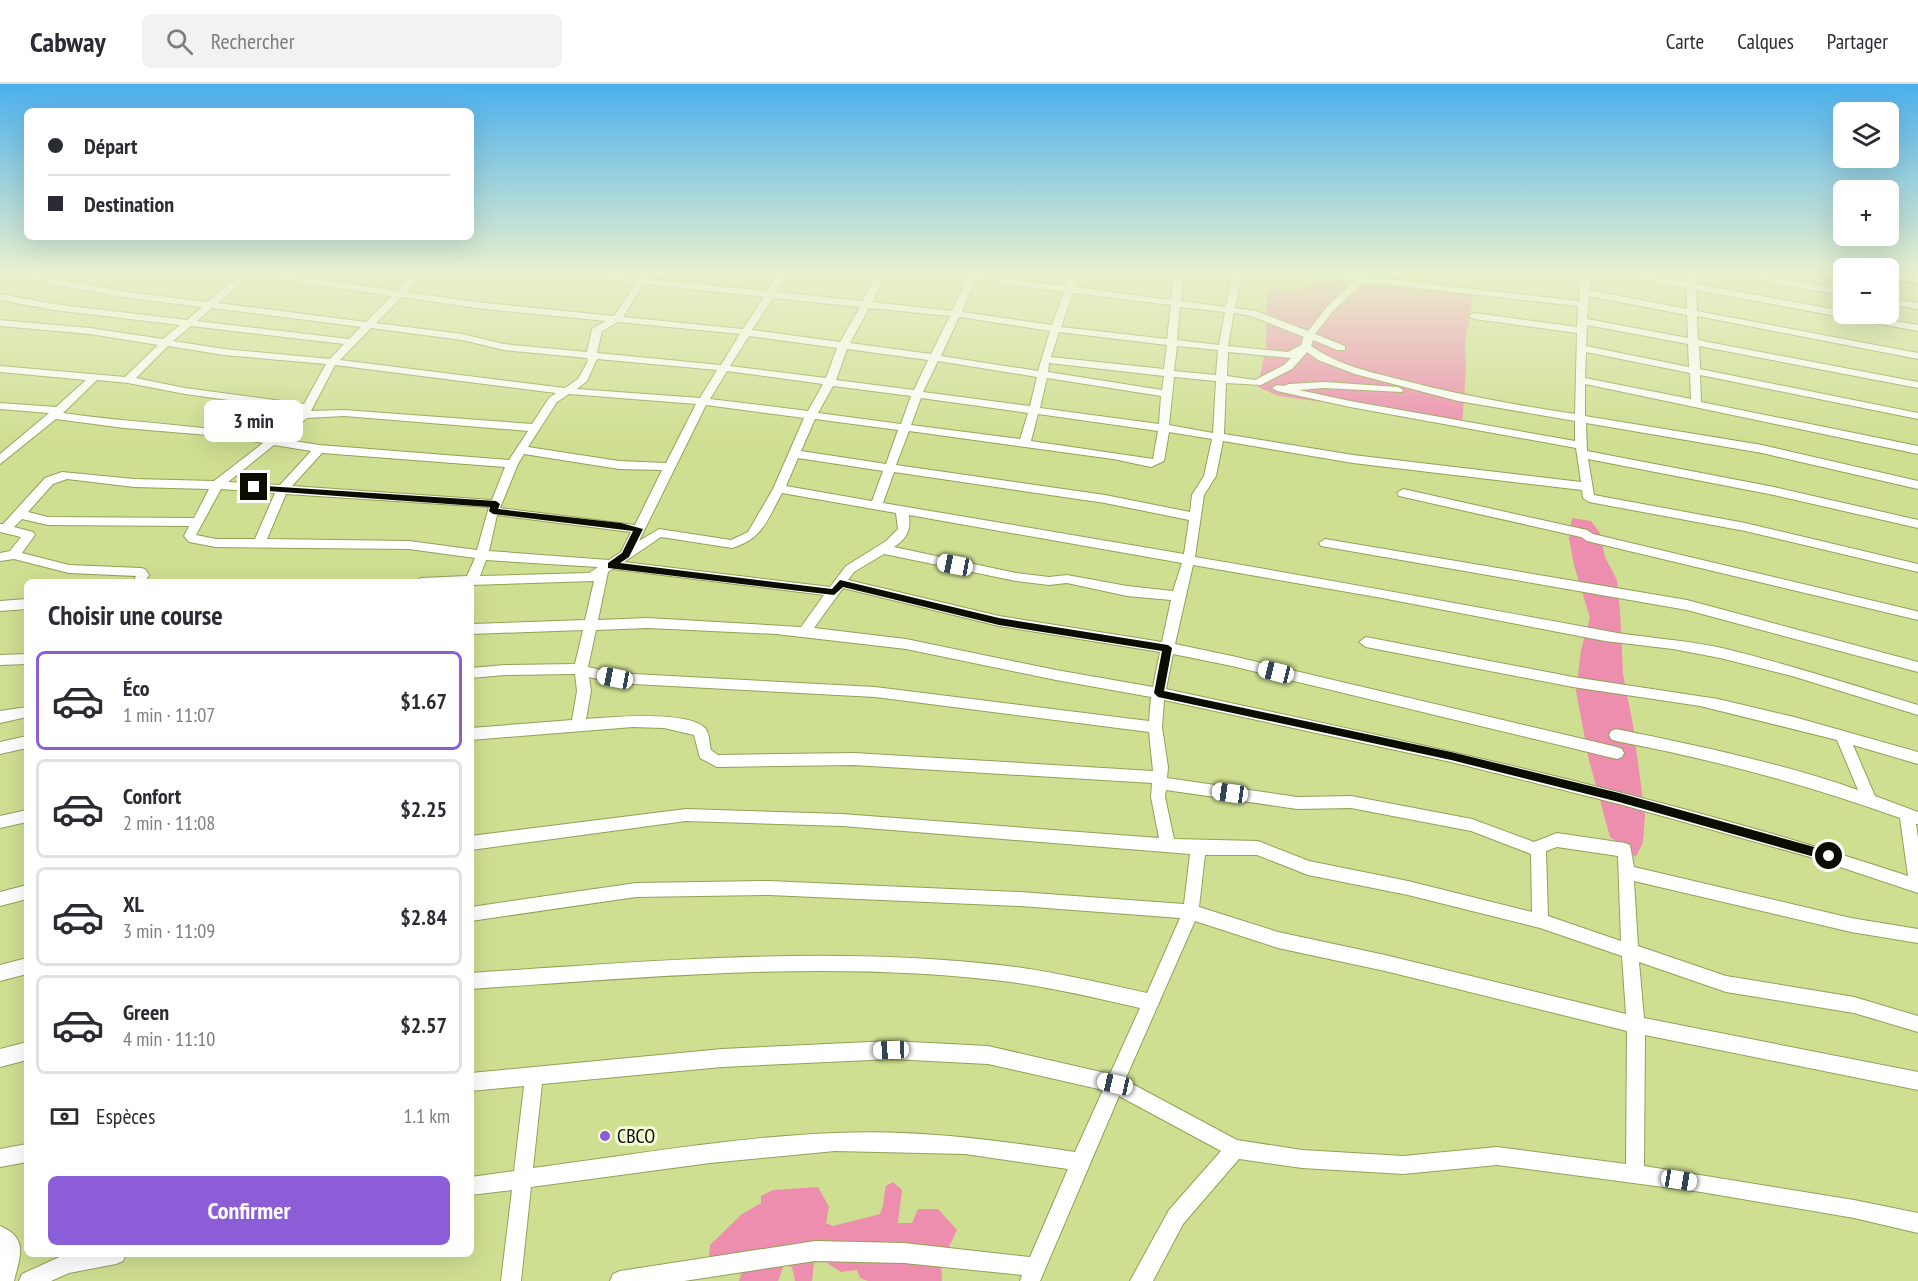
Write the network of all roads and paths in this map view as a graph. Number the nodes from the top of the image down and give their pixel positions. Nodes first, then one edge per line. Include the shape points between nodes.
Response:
1 (55, 328) edge
2 (183, 328) edge
3 (231, 328) edge
4 (366, 328) edge
5 (391, 328) edge
6 (599, 328) edge
7 (704, 328) edge
8 (748, 328) edge
9 (853, 328) edge
10 (949, 328) edge
11 (1048, 328) edge
12 (1173, 328) edge
13 (1227, 328) edge
14 (1291, 328) edge
15 (1315, 328) edge
16 (1582, 328) edge
17 (1594, 328) edge
18 (1693, 328) edge
19 (1773, 328) edge
20 (1056, 329) junction
21 (745, 332) junction
22 (1309, 336) junction
23 (166, 342) junction
24 (352, 342) junction
25 (1171, 343) junction
26 (1693, 343) junction
27 (843, 346) junction
28 (1306, 347) junction
29 (1223, 348) junction
30 (1341, 348) dead end
31 (1582, 348) junction
32 (591, 356) junction
33 (1918, 356) edge
34 (935, 358) junction
35 (1045, 359) junction
36 (332, 362) junction
37 (724, 368) junction
38 (0, 369) edge
39 (1694, 370) junction
40 (1169, 374) junction
41 (1042, 375) junction
42 (96, 376) junction
43 (128, 380) junction
44 (1223, 380) junction
45 (1581, 380) junction
46 (830, 382) junction
47 (1257, 383) junction
48 (1918, 385) edge
49 (1277, 388) junction
50 (565, 391) junction
51 (1431, 392) junction
52 (916, 394) junction
53 (1167, 394) junction
54 (703, 401) junction
55 (1696, 404) junction
56 (0, 406) edge
57 (306, 411) junction
58 (1035, 411) junction
59 (56, 413) junction
60 (812, 415) junction
61 (1918, 416) edge
62 (1581, 418) junction
63 (903, 427) junction
64 (535, 428) junction
65 (1164, 428) junction
66 (1218, 437) junction
67 (274, 441) junction
68 (0, 444) edge
69 (1024, 444) junction
70 (15, 446) junction
71 (319, 449) junction
72 (1582, 449) junction
73 (522, 450) junction
74 (1918, 450) edge
75 (794, 454) junction
76 (0, 460) edge
77 (512, 464) junction
78 (670, 467) junction
79 (890, 468) junction
80 (217, 485) junction
81 (1918, 486) edge
82 (1587, 487) junction
83 (779, 489) junction
84 (282, 490) junction
85 (1402, 494) dead end
86 (876, 505) junction
87 (494, 508) junction
88 (902, 509) junction
89 (19, 514) junction
90 (1195, 517) junction
91 (199, 522) junction
92 (1918, 524) edge
93 (3, 529) edge
94 (639, 529) junction
95 (259, 543) junction
96 (1325, 543) dead end
97 (882, 549) junction
98 (14, 555) junction
99 (482, 555) junction
100 (626, 555) junction
101 (0, 556) edge
102 (1189, 559) junction
103 (1918, 568) edge
104 (606, 569) junction
105 (141, 579) edge
106 (472, 579) edge
107 (474, 580) edge
108 (837, 587) junction
109 (1178, 596) junction
110 (24, 604) edge
111 (0, 606) edge
112 (1916, 616) dead end
113 (589, 625) junction
114 (474, 629) edge
115 (804, 632) junction
116 (1366, 642) dead end
117 (1168, 648) junction
118 (24, 659) edge
119 (0, 660) edge
120 (1918, 667) edge
121 (581, 669) junction
122 (474, 674) edge
123 (1158, 693) junction
124 (1918, 710) edge
125 (24, 713) edge
126 (0, 717) edge
127 (578, 726) junction
128 (1155, 727) junction
129 (474, 734) edge
130 (1616, 735) dead end
131 (1842, 735) junction
132 (24, 743) edge
133 (0, 748) edge
134 (1617, 753) dead end
135 (1918, 758) edge
136 (1160, 780) junction
137 (1869, 800) junction
138 (1913, 816) edge
139 (24, 817) edge
140 (0, 822) edge
141 (474, 843) edge
142 (1168, 845) junction
143 (1198, 848) junction
144 (1538, 848) junction
145 (1627, 873) junction
146 (1918, 885) edge
147 (24, 893) edge
148 (0, 899) edge
149 (1191, 912) junction
150 (474, 914) edge
151 (1540, 921) junction
152 (1918, 936) edge
153 (1630, 951) junction
154 (24, 967) edge
155 (0, 974) edge
156 (474, 981) edge
157 (1150, 1002) junction
158 (1918, 1024) edge
159 (1636, 1025) junction
160 (24, 1052) edge
161 (0, 1058) edge
162 (534, 1076) junction
163 (1918, 1081) edge
164 (474, 1082) edge
165 (1115, 1084) junction
166 (1235, 1149) junction
167 (24, 1154) edge
168 (0, 1158) edge
169 (1080, 1162) junction
170 (1635, 1173) junction
171 (523, 1179) junction
172 (474, 1186) edge
173 (1918, 1223) edge
174 (0, 1236) edge
175 (100, 1257) edge
176 (1033, 1274) edge
177 (4, 1281) edge
178 (29, 1281) edge
179 (512, 1281) edge
180 (620, 1281) edge
181 (1140, 1281) edge

1 - 23 street
2 - 23 street
3 - 24 street
4 - 24 street
5 - 32 street via 504,347
6 - 32 street
7 - 21 street
8 - 21 street
9 - 27 street
10 - 34 street
11 - 20 street
12 - 25 street
13 - 29 street
14 - 22 street
15 - 22 street
16 - 31 street
17 - 26 street
18 - 26 street
19 - 33 street
20 - 25 street
20 - 35 street
21 - 27 street
21 - 37 street
22 - 28 street
22 - 30 street
23 - 36 street
23 - 43 street
24 - 36 street
25 - 29 street
25 - 40 street
26 - 39 street
26 - 48 street
27 - 34 street
27 - 46 street
28 - 29 street via 1283,355
28 - 47 street via 1288,367
28 - 51 street via 1350,369
29 - 44 street
31 - 39 street
31 - 45 street
32 - 37 street
32 - 50 street via 593,361 582,381
34 - 41 street
34 - 52 street
35 - 40 street
35 - 41 street
36 - 50 street
36 - 57 street
37 - 46 street
37 - 54 street
38 - 42 street
39 - 55 street
39 - 61 street
40 - 44 street
40 - 53 street
41 - 53 street
41 - 58 street
42 - 43 street
42 - 59 street
43 - 57 street
44 - 47 street
44 - 66 street
45 - 55 street
45 - 62 street
46 - 52 street
46 - 60 street
47 - 49 street
49 - 51 street via 1324,385
49 - 72 street
50 - 54 street
50 - 64 street via 553,400
51 - 62 street
52 - 58 street
52 - 63 street
53 - 65 street
54 - 60 street
54 - 78 street
55 - 74 street
56 - 59 street
57 - 64 street
57 - 67 street
58 - 65 street
58 - 69 street
59 - 67 street via 124,425
59 - 70 street
60 - 63 street
60 - 75 street
62 - 72 street
62 - 81 street via 1762,449
63 - 69 street
63 - 79 street
64 - 73 street
65 - 66 street
65 - 69 street via 1158,461 1151,463
66 - 82 street via 1353,459
66 - 90 street via 1210,476 1198,495
67 - 71 street
67 - 80 street
68 - 70 street
70 - 76 street
71 - 77 street
71 - 84 street
72 - 82 street
72 - 92 street
73 - 77 street
73 - 78 street via 619,465
75 - 79 street
75 - 83 street
77 - 87 street
78 - 94 street
79 - 86 street
79 - 90 street via 1106,499
80 - 84 street
80 - 89 street via 134,483 66,475 49,481
80 - 91 street
82 - 103 street via 1589,498 1745,527
83 - 86 street
83 - 100 street via 752,535 740,541 724,544 658,532
84 - 87 street
84 - 95 street
85 - 112 street via 1692,559
86 - 88 street
87 - 94 street
87 - 99 street
88 - 97 street via 902,535
88 - 102 street
89 - 91 street via 48,521
89 - 93 street
90 - 102 street
91 - 95 street via 190,536 199,542
93 - 98 street via 29,535
94 - 100 street
95 - 99 street via 409,544
96 - 120 street via 1687,605
97 - 108 street via 859,561
97 - 109 street via 1016,577 1067,579
98 - 101 street
98 - 105 street via 69,569 141,572
99 - 104 street via 576,560
99 - 106 street
100 - 104 street
102 - 109 street
102 - 124 street via 1605,636 1719,653
104 - 107 street via 585,577
104 - 108 street
104 - 113 street
108 - 115 street
108 - 117 street via 999,621
109 - 117 street
110 - 111 street
113 - 114 street
113 - 115 street via 648,623
113 - 121 street
115 - 123 street via 906,644
116 - 131 street via 1573,682 1717,704
117 - 123 street
117 - 134 street
118 - 119 street
121 - 122 street
121 - 127 street via 584,691
121 - 128 street via 615,678 875,692
123 - 128 street
123 - 146 street via 1451,756 1608,795 1810,850
125 - 126 street
127 - 129 street
127 - 136 street via 642,723 691,727 702,734 703,752 717,760 854,759
128 - 136 street
130 - 137 street via 1751,766
131 - 135 street
131 - 137 street
132 - 133 street
136 - 142 street via 1159,808
136 - 144 street via 1297,803 1351,802 1472,825
137 - 138 street
138 - 146 street
139 - 140 street
141 - 142 street via 686,815 842,820
142 - 143 street
143 - 149 street
143 - 151 street via 1252,847 1308,868
144 - 145 street via 1557,840 1625,850
144 - 151 street
145 - 152 street via 1851,925
145 - 153 street
147 - 148 street
149 - 150 street via 1020,899 769,888 636,890
149 - 157 street
149 - 159 street via 1278,940
151 - 153 street
153 - 158 street via 1726,984 1854,1005
153 - 159 street
154 - 155 street
156 - 157 street via 797,962 989,972 1046,979
157 - 165 street
159 - 163 street
159 - 170 street
160 - 161 street
162 - 164 street
162 - 165 street via 722,1058 891,1050 988,1055
162 - 171 street
165 - 166 street
165 - 169 street
166 - 170 street via 1302,1159 1403,1165 1497,1156
166 - 181 street via 1176,1217
167 - 168 street
169 - 171 street via 965,1145 835,1142
169 - 176 street
170 - 173 street
171 - 172 street
171 - 179 street
174 - 177 street via 10,1243
175 - 178 street via 68,1263
176 - 180 street via 904,1253 815,1251

